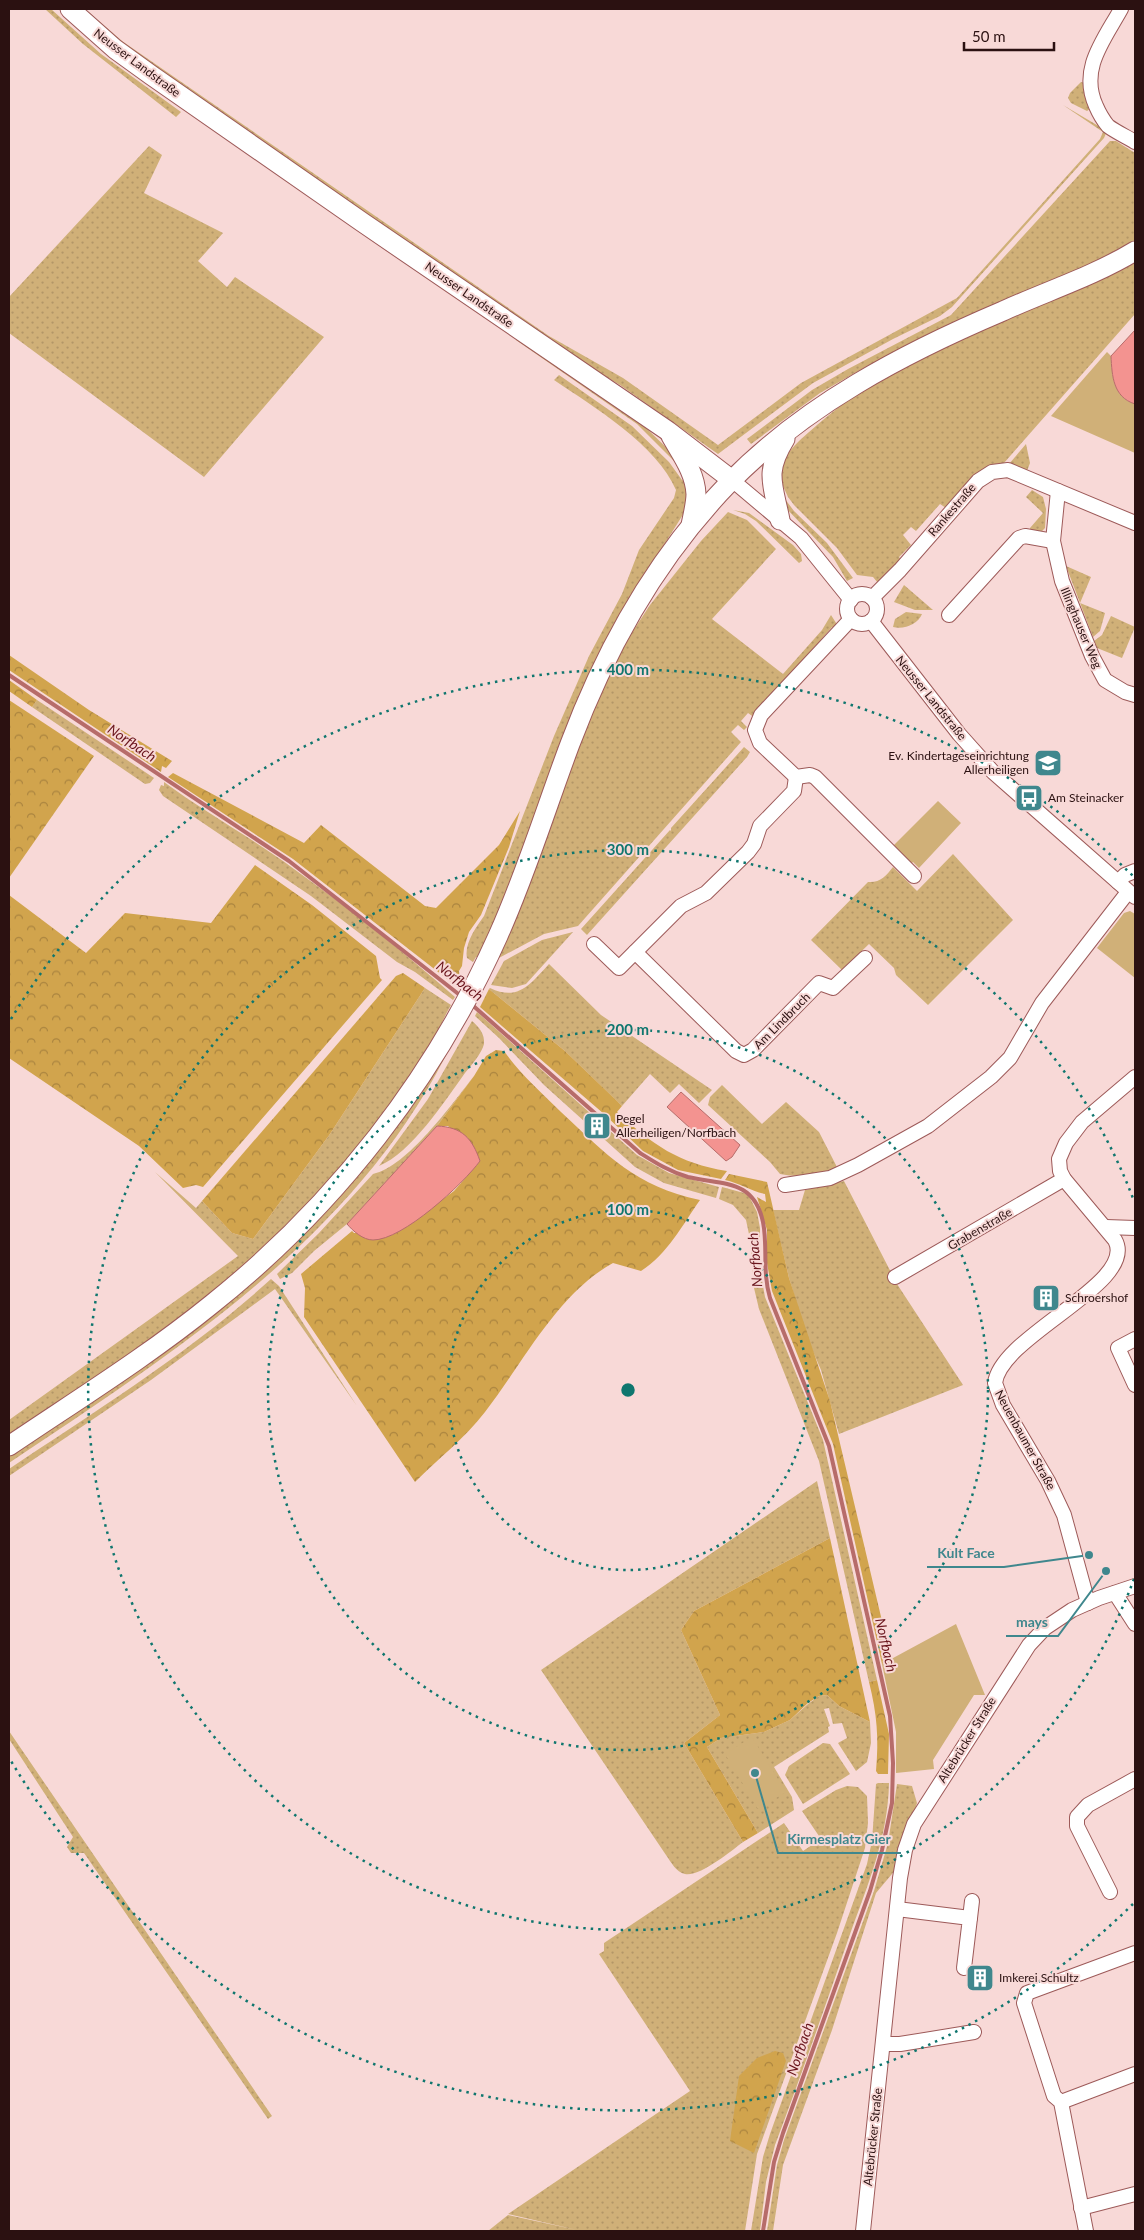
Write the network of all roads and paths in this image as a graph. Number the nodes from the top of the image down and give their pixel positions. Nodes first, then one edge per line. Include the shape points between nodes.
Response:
1 (70, 9) edge
2 (1121, 9) edge
3 (1135, 142) edge
4 (1135, 251) edge
5 (792, 429) junction
6 (668, 431) junction
7 (732, 480) junction
8 (1058, 491) junction
9 (780, 520) junction
10 (1135, 523) edge
11 (691, 527) junction
12 (1053, 541) junction
13 (872, 598) junction
14 (851, 600) junction
15 (949, 615) dead end
16 (851, 619) junction
17 (871, 621) junction
18 (1135, 695) edge
19 (796, 776) junction
20 (1135, 871) edge
21 (914, 876) dead end
22 (1127, 890) edge
23 (594, 944) dead end
24 (635, 952) junction
25 (866, 958) dead end
26 (1135, 1077) edge
27 (1064, 1179) junction
28 (785, 1186) dead end
29 (1106, 1227) junction
30 (1135, 1228) edge
31 (895, 1277) dead end
32 (1135, 1339) edge
33 (1135, 1385) edge
34 (9, 1446) edge
35 (1135, 1586) edge
36 (1115, 1593) junction
37 (1088, 1603) junction
38 (1135, 1624) edge
39 (1135, 1778) edge
40 (1110, 1892) dead end
41 (972, 1901) dead end
42 (897, 1909) junction
43 (970, 1918) junction
44 (1135, 1953) edge
45 (964, 1968) dead end
46 (974, 2032) dead end
47 (883, 2044) junction
48 (1135, 2074) edge
49 (1061, 2102) junction
50 (1135, 2194) edge
51 (1081, 2208) junction
52 (863, 2231) edge
53 (1086, 2231) edge

1 - 6 main road, Neusser Landstraße via 150,75
2 - 3 street via 1090,67 1090,84 1100,115 1108,126
4 - 5 main road via 1075,281 925,345 856,384
5 - 7 main road
5 - 9 main road via 776,456 771,475
6 - 7 main road, Neusser Landstraße
6 - 11 main road via 694,479 696,494
7 - 9 street, Neusser Landstraße
7 - 11 main road
8 - 10 street, Rankestraße
8 - 12 street, Illinghauser Weg
8 - 13 street, Rankestraße via 1008,470 983,477
9 - 14 street, Neusser Landstraße via 801,538
11 - 34 main road via 648,586 596,681 508,914 446,1036 405,1100 325,1199 268,1257 159,1344
12 - 15 street via 1019,538
12 - 18 street, Illinghauser Weg via 1062,581 1099,671 1113,687
13 - 14 street via 859,594
13 - 17 street via 876,612
14 - 16 street via 847,609
16 - 17 street via 861,624
16 - 19 street via 757,723 755,730 760,743
17 - 22 street, Neusser Landstraße via 978,756
19 - 21 street via 815,777
19 - 24 street via 793,794 760,826 748,852 706,893 681,906
20 - 22 street via 1125,875
22 - 28 street via 1042,1003 1010,1058 991,1077 928,1126 885,1151 830,1178
23 - 24 street via 619,968
24 - 25 street, Am Lindbruch via 736,1051 744,1054 753,1050 819,983 833,988
26 - 27 street via 1068,1138 1059,1160
27 - 29 street, Neuenbaumer Straße
27 - 31 street, Grabenstraße
29 - 30 street
29 - 37 street, Neuenbaumer Straße via 1119,1250 1112,1269 1027,1339 1003,1365 995,1383 1003,1405 1060,1506 1070,1531
32 - 33 street via 1118,1348
35 - 36 street, Altebrücker Straße
36 - 37 street, Altebrücker Straße
36 - 38 street
37 - 42 street, Altebrücker Straße via 1054,1622 1029,1645 914,1824 905,1850
39 - 40 street via 1088,1805 1077,1817 1077,1826
41 - 43 street
42 - 43 street
42 - 47 street, Altebrücker Straße
43 - 45 street
44 - 49 street via 1027,1993 1024,2003 1027,2015 1054,2096
46 - 47 street
47 - 52 street, Altebrücker Straße
48 - 49 street
49 - 51 street
50 - 51 street
51 - 53 street

